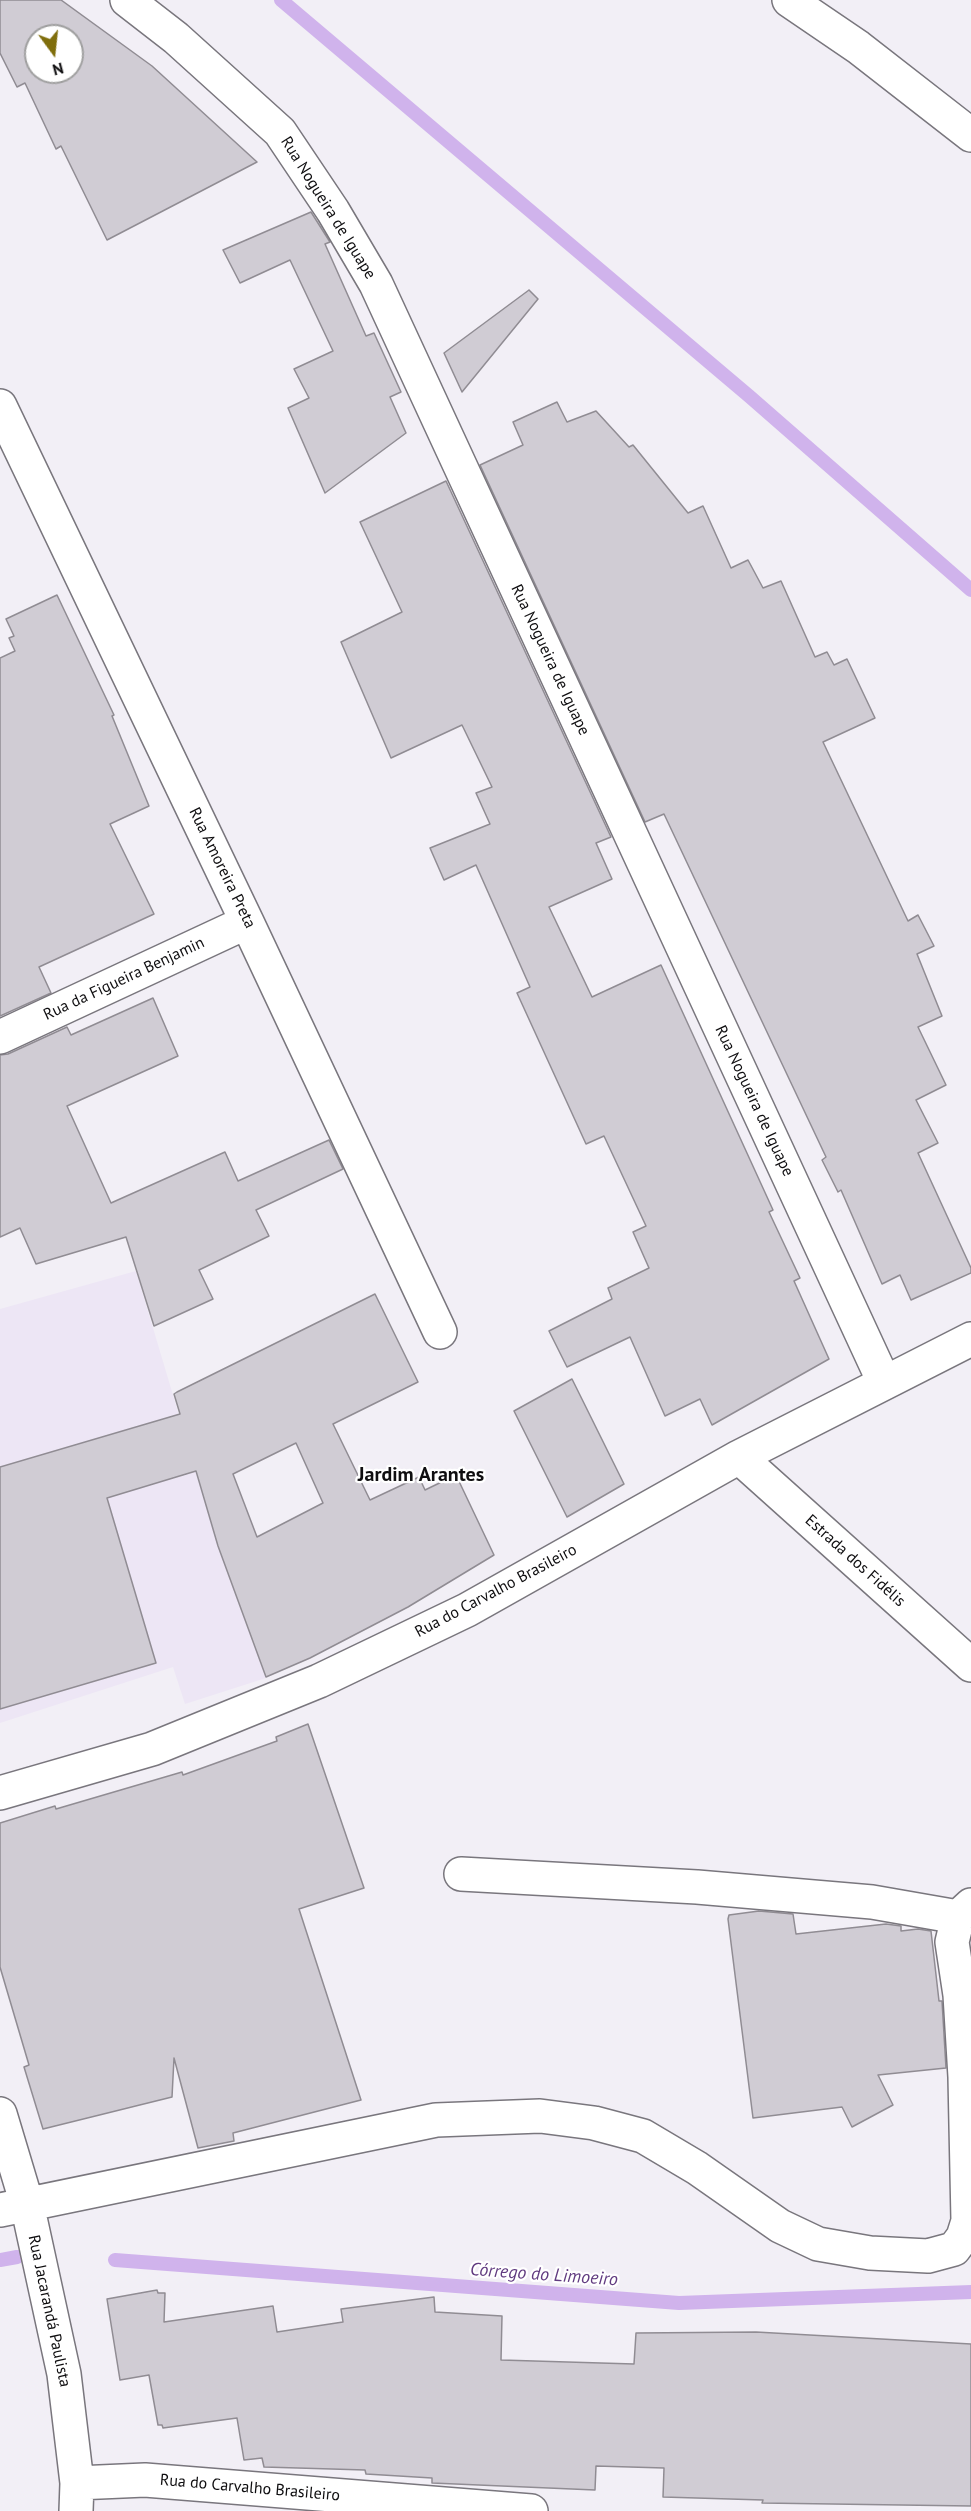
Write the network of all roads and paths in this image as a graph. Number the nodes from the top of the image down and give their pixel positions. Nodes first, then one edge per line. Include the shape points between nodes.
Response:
1 (127, 0) edge
2 (789, 0) edge
3 (971, 135) edge
4 (0, 406) edge
5 (247, 922) junction
6 (0, 1037) edge
7 (440, 1332) dead end
8 (971, 1339) edge
9 (884, 1382) junction
10 (739, 1456) junction
11 (971, 1665) edge
12 (0, 1793) edge
13 (461, 1874) dead end
14 (965, 1911) edge
15 (0, 2114) edge
16 (14, 2207) edge
17 (76, 2497) edge
18 (531, 2511) edge

1 - 9 street, Rua Nogueira de Iguape via 176,38 280,132 376,284
2 - 3 street via 858,47
4 - 5 street, Rua Amoreira Preta
5 - 6 street, Rua da Figueira Benjamin
5 - 7 street, Rua Amoreira Preta
8 - 9 street, Rua do Carvalho Brasileiro
9 - 10 street, Rua do Carvalho Brasileiro
10 - 11 street, Estrada dos Fidélis
10 - 12 street, Rua do Carvalho Brasileiro via 467,1610 319,1681 152,1749
13 - 14 street via 697,1887
14 - 16 street via 952,1942 966,2077 968,2221 954,2249 928,2256 870,2253 818,2244 780,2226 643,2136 594,2123 540,2116 436,2120
15 - 16 street, Rua Jacarandá Paulista
16 - 17 street, Rua Jacarandá Paulista via 33,2235 64,2374
17 - 18 street, Rua do Carvalho Brasileiro via 145,2480

